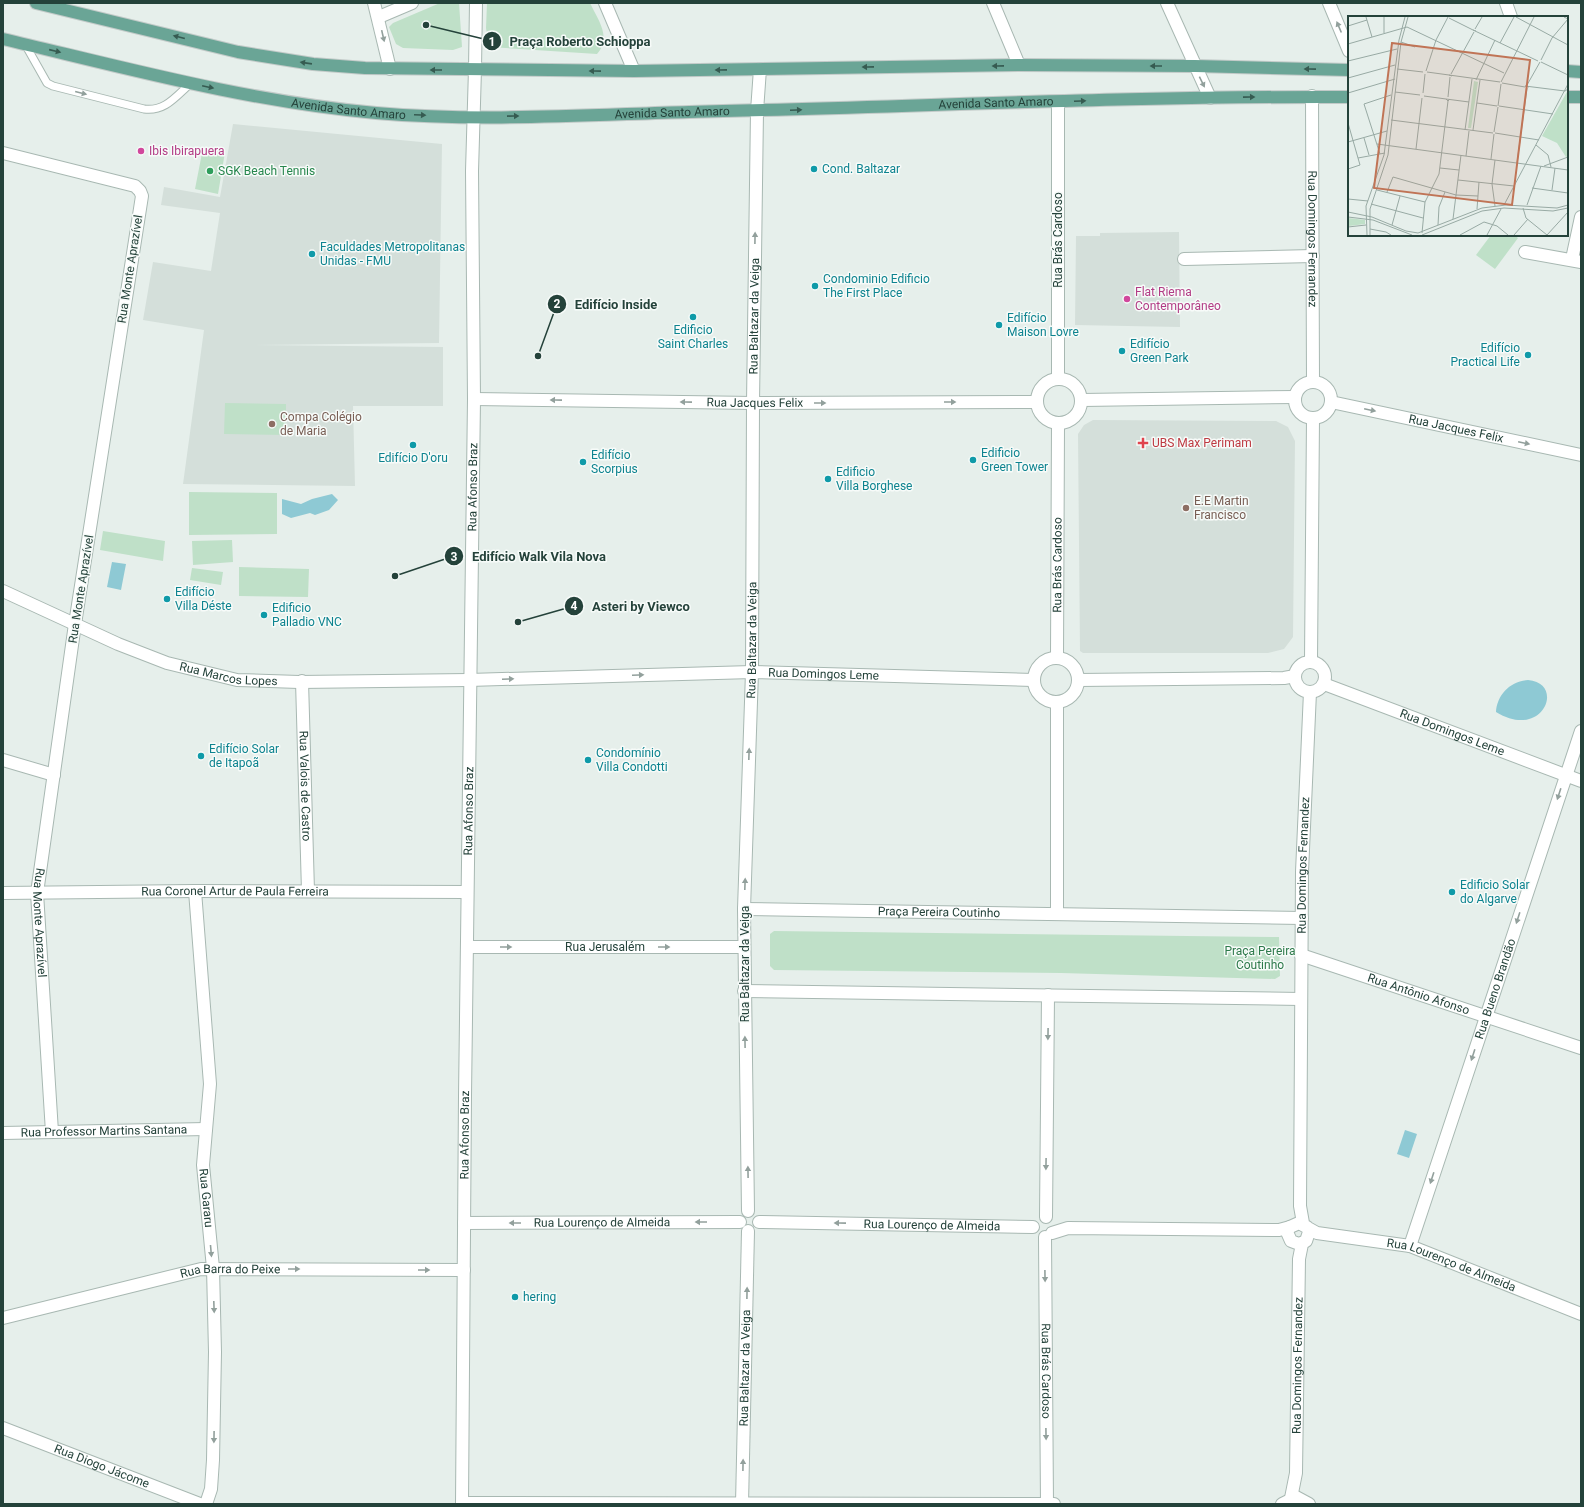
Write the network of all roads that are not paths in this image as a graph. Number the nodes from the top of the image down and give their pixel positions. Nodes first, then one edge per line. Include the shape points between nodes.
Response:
1 (36, 3) edge
2 (374, 3) edge
3 (412, 3) edge
4 (476, 3) edge
5 (605, 3) edge
6 (993, 3) edge
7 (1167, 3) edge
8 (1329, 3) edge
9 (1506, 3) edge
10 (1510, 16) edge
11 (379, 17) junction
12 (3, 39) edge
13 (24, 44) junction
14 (1348, 49) edge
15 (1019, 65) junction
16 (1195, 66) junction
17 (390, 69) junction
18 (760, 69) junction
19 (475, 70) junction
20 (1348, 70) edge
21 (634, 71) junction
22 (1568, 71) edge
23 (1581, 72) edge
24 (191, 83) junction
25 (1312, 96) junction
26 (1348, 97) edge
27 (1568, 97) edge
28 (1581, 97) edge
29 (1210, 98) junction
30 (1058, 102) junction
31 (757, 111) junction
32 (474, 117) junction
33 (3, 153) edge
34 (1581, 217) edge
35 (1525, 252) dead end
36 (1313, 256) junction
37 (1184, 259) dead end
38 (1576, 260) edge
39 (1058, 379) junction
40 (1313, 381) junction
41 (1295, 397) junction
42 (474, 399) junction
43 (1082, 400) junction
44 (1037, 402) junction
45 (1332, 402) junction
46 (753, 403) junction
47 (1313, 418) junction
48 (1058, 424) junction
49 (1581, 456) edge
50 (3, 591) edge
51 (75, 624) junction
52 (1057, 657) junction
53 (1311, 661) junction
54 (752, 672) junction
55 (1295, 676) junction
56 (469, 680) junction
57 (1033, 680) junction
58 (1078, 680) junction
59 (302, 681) junction
60 (1324, 684) junction
61 (1310, 692) junction
62 (1057, 702) junction
63 (1581, 731) edge
64 (3, 760) edge
65 (54, 775) junction
66 (1566, 775) junction
67 (1581, 781) edge
68 (195, 891) junction
69 (308, 891) junction
70 (467, 892) junction
71 (3, 893) edge
72 (37, 893) junction
73 (744, 910) junction
74 (1057, 914) junction
75 (1302, 918) junction
76 (467, 947) junction
77 (744, 948) junction
78 (1301, 955) junction
79 (744, 991) junction
80 (1048, 995) junction
81 (1301, 999) junction
82 (1486, 1016) junction
83 (1581, 1048) edge
84 (206, 1129) junction
85 (52, 1132) junction
86 (3, 1133) edge
87 (748, 1211) junction
88 (1048, 1218) junction
89 (740, 1222) junction
90 (760, 1222) junction
91 (464, 1223) junction
92 (1033, 1227) junction
93 (1068, 1228) junction
94 (748, 1231) junction
95 (1298, 1233) junction
96 (1048, 1235) junction
97 (1410, 1246) junction
98 (213, 1268) junction
99 (464, 1270) junction
100 (1581, 1314) edge
101 (3, 1318) edge
102 (3, 1428) edge
103 (1295, 1501) edge
104 (462, 1503) edge
105 (742, 1503) edge
106 (200, 1504) edge
107 (206, 1504) edge
108 (1047, 1504) edge
109 (1054, 1504) edge

17 -> 1 main road via 313,64 245,53
2 - 11 street
3 - 11 street
4 - 19 street, Rua Afonso Braz
5 - 21 street
6 - 15 street
7 - 16 street
14 -> 8 street
9 - 10 street
11 -> 17 street
12 - 13 main road, Avenida Santo Amaro
13 -> 24 main road, Avenida Santo Amaro
13 -> 24 lane via 47,83 144,109 154,111 162,108
16 -> 15 main road
15 -> 18 main road
20 -> 16 main road
16 -> 29 street
19 -> 17 main road
18 -> 21 main road
18 - 31 street, Rua Baltazar da Veiga
21 -> 19 main road
19 - 32 street, Rua Afonso Braz
22 - 23 main road
24 -> 32 main road, Avenida Santo Amaro via 232,92 374,112
25 - 26 main road, Avenida Santo Amaro
29 -> 25 main road, Avenida Santo Amaro
25 - 36 street, Rua Domingos Fernandez
27 - 28 main road
30 -> 29 main road, Avenida Santo Amaro
31 -> 30 main road, Avenida Santo Amaro
30 - 39 street, Rua Brás Cardoso
32 -> 31 main road, Avenida Santo Amaro
46 -> 31 street, Rua Baltazar da Veiga
32 - 42 street, Rua Afonso Braz
33 - 51 street, Rua Monte Aprazível via 135,186 142,196
34 - 38 street
35 - 38 street
36 - 37 street
36 - 40 street, Rua Domingos Fernandez
39 - 43 street via 1065,379 1077,387
39 - 44 street via 1051,380 1040,389
40 - 41 street via 1299,388
40 - 45 street via 1327,388
41 - 43 street
41 - 47 street via 1302,414
46 -> 42 street, Rua Jacques Felix
42 - 56 street, Rua Afonso Braz
43 - 48 street via 1078,415 1072,420
46 -> 44 street, Rua Jacques Felix
44 - 48 street via 1041,414
45 - 47 street via 1327,412
45 -> 49 street, Rua Jacques Felix
46 - 54 street, Rua Baltazar da Veiga
47 - 53 street
48 - 52 street, Rua Brás Cardoso
50 - 51 street, Rua Marcos Lopes
51 - 59 street, Rua Marcos Lopes via 167,663 198,672 237,680
51 - 65 street, Rua Monte Aprazível
52 - 57 street via 1039,664
52 - 58 street via 1071,664
53 - 55 street via 1300,665
53 - 60 street via 1322,666 1326,678
56 -> 54 street, Rua Domingos Leme
54 - 57 street, Rua Domingos Leme
73 -> 54 street, Rua Baltazar da Veiga
55 - 58 street
55 - 61 street via 1299,687
56 - 59 street, Rua Marcos Lopes
56 - 70 street, Rua Afonso Braz
57 - 62 street via 1040,696 1047,701
58 - 62 street via 1072,696 1065,701
59 - 69 street, Rua Valois de Castro
60 - 61 street via 1316,692
60 - 66 street, Rua Domingos Leme
61 - 75 street, Rua Domingos Fernandez
62 - 74 street
63 - 66 street, Rua Bueno Brandão
64 - 65 street
65 - 72 street, Rua Monte Aprazível
66 - 67 street, Rua Domingos Leme
66 -> 82 street, Rua Bueno Brandão
68 - 69 street, Rua Coronel Artur de Paula Ferreira
68 - 72 street, Rua Coronel Artur de Paula Ferreira
68 - 84 street, Rua Gararu via 210,1084
69 - 70 street, Rua Coronel Artur de Paula Ferreira
70 - 76 street, Rua Afonso Braz
71 - 72 street, Rua Coronel Artur de Paula Ferreira
72 - 85 street, Rua Monte Aprazível
73 - 74 street, Praça Pereira Coutinho
73 - 77 street, Rua Baltazar da Veiga
74 - 75 street, Praça Pereira Coutinho
75 - 78 street, Rua Domingos Fernandez
76 -> 77 street, Rua Jerusalém
76 - 91 street, Rua Afonso Braz
77 - 79 street, Rua Baltazar da Veiga
78 - 81 street, Rua Domingos Fernandez
78 - 82 street, Rua Antônio Afonso
79 - 80 street
87 -> 79 street, Rua Baltazar da Veiga
80 - 81 street
80 -> 88 street
81 - 95 street, Rua Domingos Fernandez
82 - 83 street, Rua Antônio Afonso
82 -> 97 street, Rua Bueno Brandão
84 - 85 street, Rua Professor Martins Santana
84 -> 98 street, Rua Gararu via 203,1165
85 - 86 street, Rua Professor Martins Santana
87 - 89 street via 744,1213
87 - 90 street via 754,1212
88 - 92 street via 1040,1217
88 - 93 street, Rua Lourenço de Almeida
88 - 96 street via 1054,1228
89 -> 91 street, Rua Lourenço de Almeida
89 - 94 street
92 -> 90 street, Rua Lourenço de Almeida
90 - 94 street via 753,1231
91 - 99 street, Rua Afonso Braz
92 - 96 street via 1039,1236
93 - 95 street, Rua Lourenço de Almeida
93 - 96 street, Rua Lourenço de Almeida
105 -> 94 street, Rua Baltazar da Veiga
95 - 97 street, Rua Lourenço de Almeida
95 - 103 street, Rua Domingos Fernandez
96 -> 108 street, Rua Brás Cardoso
97 - 100 street, Rua Lourenço de Almeida
98 -> 99 street, Rua Barra do Peixe
98 - 101 street, Rua Barra do Peixe
98 -> 107 street, Rua Gararu via 213,1460 211,1489
99 - 104 street, Rua Afonso Braz
102 - 106 street, Rua Diogo Jácome
104 - 105 street
105 - 108 street
108 - 109 street

